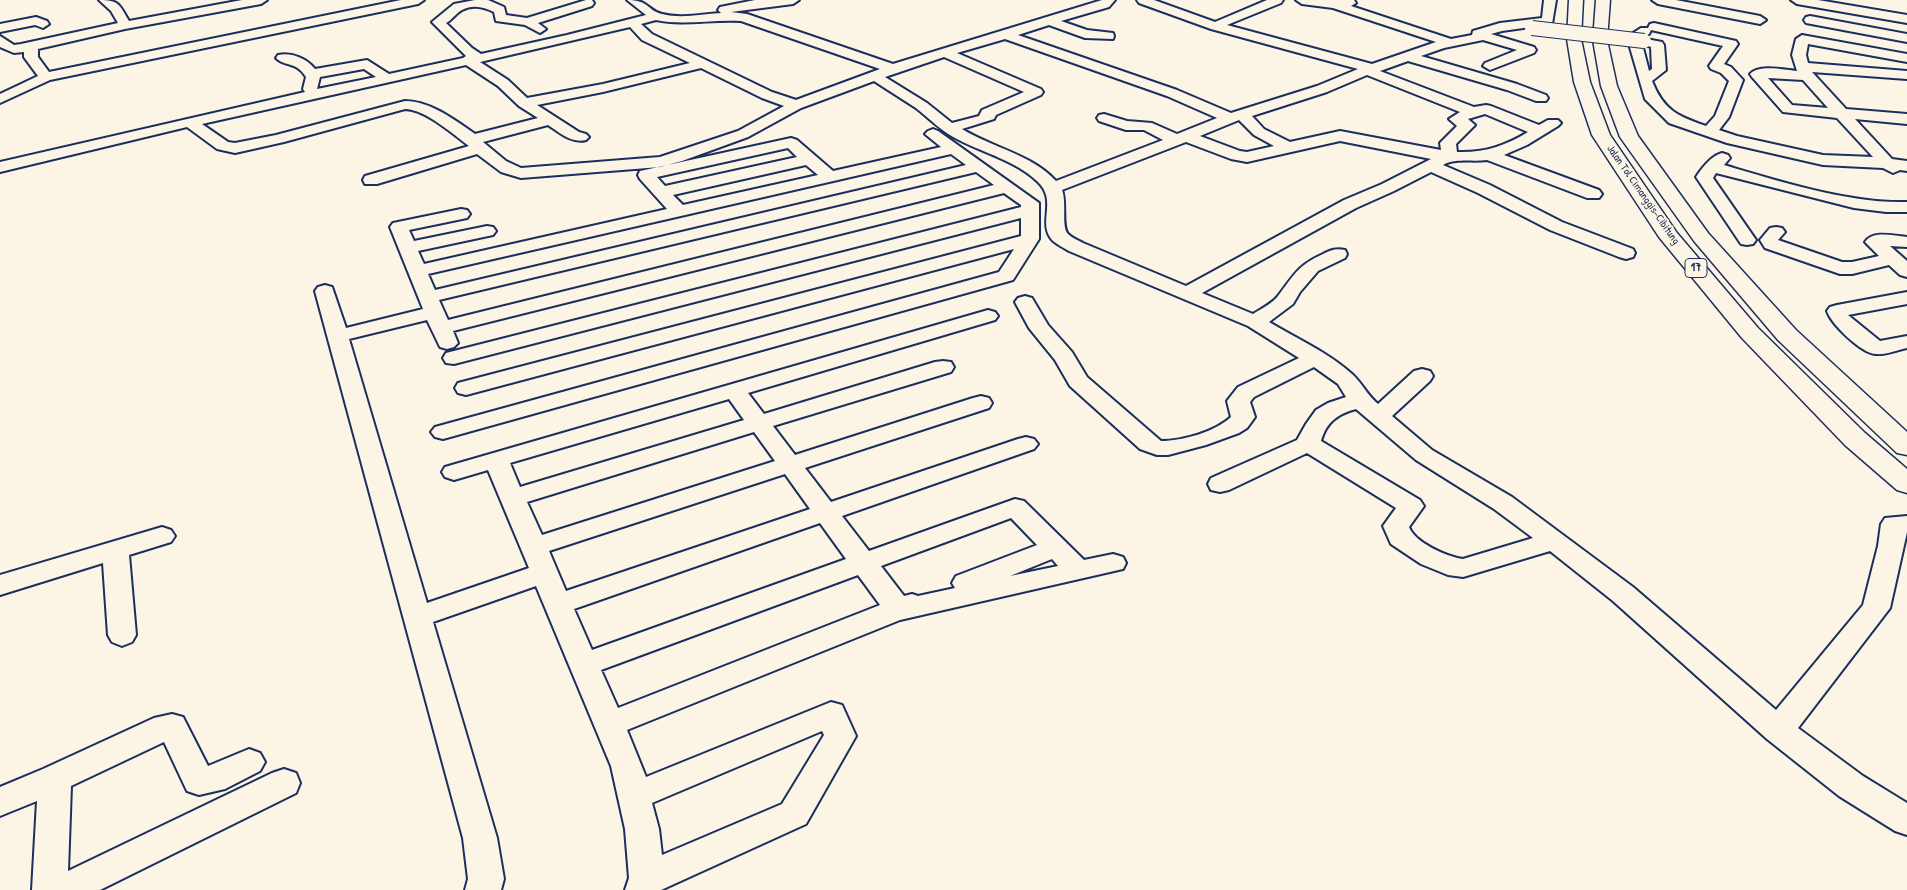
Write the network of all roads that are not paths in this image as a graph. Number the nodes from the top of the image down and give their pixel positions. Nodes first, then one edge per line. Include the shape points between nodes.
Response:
1 (105, 0) edge
2 (260, 0) edge
3 (418, 0) edge
4 (446, 0) edge
5 (633, 0) edge
6 (793, 0) edge
7 (1109, 0) edge
8 (1143, 0) edge
9 (1277, 0) edge
10 (1302, 0) edge
11 (1365, 0) edge
12 (1550, 0) edge
13 (1576, 0) edge
14 (1603, 0) edge
15 (1650, 0) edge
16 (1658, 0) edge
17 (1846, 0) edge
18 (1866, 0) edge
19 (761, 1) edge
20 (588, 3) dead end
21 (1335, 5) junction
22 (1907, 6) edge
23 (458, 7) junction
24 (1888, 7) junction
25 (1907, 10) edge
26 (1804, 15) edge
27 (655, 16) junction
28 (699, 19) junction
29 (1907, 19) edge
30 (1760, 20) dead end
31 (1049, 21) junction
32 (528, 22) junction
33 (43, 24) dead end
34 (633, 24) junction
35 (125, 26) junction
36 (1215, 26) junction
37 (1654, 27) junction
38 (0, 28) edge
39 (1907, 28) edge
40 (1004, 34) junction
41 (1108, 36) dead end
42 (1484, 36) junction
43 (1907, 38) edge
44 (0, 40) edge
45 (558, 41) junction
46 (1450, 43) junction
47 (31, 47) junction
48 (1434, 48) junction
49 (1907, 48) edge
50 (838, 49) junction
51 (945, 54) junction
52 (810, 56) dead end
53 (1408, 57) junction
54 (1462, 57) dead end
55 (283, 58) dead end
56 (1907, 58) edge
57 (473, 59) junction
58 (702, 64) junction
59 (1371, 70) junction
60 (883, 73) junction
61 (312, 74) junction
62 (1807, 74) junction
63 (1907, 75) edge
64 (46, 77) junction
65 (388, 79) junction
66 (1645, 80) junction
67 (1535, 81) dead end
68 (1285, 85) dead end
69 (1907, 87) edge
70 (1306, 94) junction
71 (1827, 96) junction
72 (306, 97) junction
73 (1541, 98) dead end
74 (1847, 98) dead end
75 (0, 99) edge
76 (524, 103) junction
77 (796, 105) junction
78 (1473, 112) junction
79 (1842, 114) junction
80 (1236, 116) junction
81 (1104, 118) dead end
82 (550, 120) junction
83 (1905, 120) edge
84 (190, 122) junction
85 (940, 130) junction
86 (1710, 132) junction
87 (581, 137) dead end
88 (1181, 138) junction
89 (1733, 140) junction
90 (475, 144) junction
91 (953, 148) junction
92 (1289, 148) junction
93 (1449, 155) junction
94 (1488, 155) junction
95 (810, 159) junction
96 (1823, 160) junction
97 (1430, 166) junction
98 (0, 167) edge
99 (979, 167) junction
100 (1712, 167) junction
101 (1901, 170) edge
102 (830, 177) junction
103 (371, 180) dead end
104 (784, 187) junction
105 (1007, 187) junction
106 (1053, 188) junction
107 (1812, 193) junction
108 (1593, 194) dead end
109 (671, 203) junction
110 (806, 207) junction
111 (1907, 207) edge
112 (1030, 210) junction
113 (461, 214) dead end
114 (611, 226) junction
115 (487, 231) dead end
116 (830, 231) junction
117 (1776, 232) dead end
118 (522, 239) junction
119 (1030, 239) junction
120 (1747, 240) dead end
121 (1907, 242) edge
122 (408, 248) junction
123 (628, 249) junction
124 (1626, 253) dead end
125 (1338, 254) dead end
126 (856, 255) junction
127 (1892, 259) junction
128 (417, 271) junction
129 (1907, 272) edge
130 (649, 276) junction
131 (880, 278) junction
132 (325, 291) dead end
133 (1187, 292) junction
134 (1907, 298) edge
135 (1025, 302) dead end
136 (669, 303) junction
137 (907, 303) junction
138 (434, 312) junction
139 (988, 316) dead end
140 (1255, 322) junction
141 (689, 329) junction
142 (936, 331) junction
143 (338, 336) junction
144 (1907, 342) edge
145 (454, 358) junction
146 (711, 358) junction
147 (1315, 358) junction
148 (944, 367) dead end
149 (1422, 376) dead end
150 (466, 388) junction
151 (734, 390) junction
152 (1360, 401) junction
153 (981, 403) dead end
154 (1378, 416) junction
155 (480, 422) junction
156 (759, 423) junction
157 (443, 432) dead end
158 (1026, 444) dead end
159 (1308, 444) junction
160 (1907, 447) edge
161 (496, 459) junction
162 (790, 464) junction
163 (454, 472) dead end
164 (1220, 484) dead end
165 (1907, 484) edge
166 (512, 498) junction
167 (826, 512) junction
168 (1907, 524) edge
169 (162, 536) dead end
170 (1554, 541) junction
171 (1056, 548) junction
172 (114, 551) junction
173 (539, 560) junction
174 (864, 563) junction
175 (1113, 563) dead end
176 (1078, 570) junction
177 (0, 585) edge
178 (558, 604) junction
179 (899, 610) junction
180 (417, 617) junction
181 (122, 635) dead end
182 (584, 665) junction
183 (609, 724) junction
184 (1778, 730) junction
185 (250, 762) dead end
186 (55, 779) junction
187 (284, 783) dead end
188 (634, 796) junction
189 (0, 802) edge
190 (1907, 821) edge
191 (645, 884) edge
192 (50, 890) edge
193 (65, 890) edge
194 (483, 890) edge

1 - 35 street via 116,9
2 - 35 street
3 - 64 street
4 - 23 street
5 - 27 street
6 - 19 street
7 - 31 street
8 - 36 street
9 - 36 street
10 - 21 street
11 - 21 street
12 - 42 street via 1548,20 1478,34
13 - 165 highway, Jalan Tol Cimanggis–Cibitung / 17 via 1574,39 1582,82 1601,135 1670,237 1750,334 1855,439
14 - 160 highway, Jalan Tol Cimanggis–Cibitung / 17 via 1600,40 1609,86 1629,137 1701,237 1787,335
15 - 37 street via 1656,23
16 - 30 street
17 - 24 street
18 - 24 street
19 - 28 street
20 - 32 street
21 - 46 street
22 - 24 street
23 - 32 street via 483,2 500,10 500,18
23 - 57 street via 438,22
24 - 25 street
26 - 29 street
26 - 39 street
26 - 43 street
26 - 49 street
27 - 28 street
27 - 34 street
28 - 50 street via 743,18
31 - 40 street
31 - 41 street via 1085,34
32 - 45 street
33 - 38 street via 36,21
34 - 45 street
34 - 58 street via 647,37
35 - 47 street
36 - 59 street
37 - 66 street via 1633,37
37 - 86 street via 1731,44 1716,66 1736,80 1722,117
40 - 51 street
40 - 80 street
42 - 46 street
42 - 66 street, bridge via 1516,27 1644,41 1657,45 1659,70
42 - 67 street via 1529,50 1485,64
44 - 47 street via 12,49
45 - 57 street
46 - 48 street
47 - 64 street via 31,57
48 - 53 street
48 - 54 street
50 - 52 street
50 - 60 street
51 - 60 street
51 - 85 street via 1036,92 988,112 989,116 984,119
53 - 59 street
53 - 73 street
55 - 61 street via 299,61
56 - 62 street via 1802,39 1799,55
57 - 65 street
57 - 76 street
58 - 76 street
58 - 77 street
59 - 70 street
59 - 78 street
60 - 77 street
60 - 85 street via 922,106
61 - 65 street via 367,64
61 - 72 street
62 - 63 street
62 - 69 street
62 - 71 street
62 - 79 street via 1757,74 1788,108
64 - 75 street
65 - 72 street
66 - 86 street via 1652,99 1666,115
68 - 70 street
70 - 80 street
71 - 74 street
71 - 79 street
72 - 84 street
76 - 82 street
77 - 90 street via 743,134 660,162 521,173 507,169
78 - 93 street via 1457,119 1467,125 1448,143
78 - 94 street via 1486,109 1546,127 1526,140
79 - 83 street
79 - 101 street
80 - 88 street
80 - 92 street
81 - 88 street via 1126,125 1147,126
82 - 87 street
82 - 90 street
84 - 90 street via 212,140 234,148 414,105
84 - 98 street
85 - 91 street
85 - 106 street via 1005,154 1042,176
86 - 89 street
88 - 92 street via 1237,156 1257,156
88 - 106 street
89 - 96 street
89 - 100 street
90 - 103 street
91 - 99 street
91 - 102 street via 906,153 866,162
92 - 93 street via 1340,136
93 - 94 street
93 - 97 street
94 - 108 street
95 - 102 street
95 - 109 street
95 - 109 street via 791,143 646,174
96 - 101 street
96 - 107 street
97 - 124 street via 1556,226
97 - 133 street via 1350,204
99 - 105 street
99 - 110 street
100 - 107 street
100 - 120 street via 1704,177
102 - 104 street
104 - 109 street
104 - 110 street
105 - 112 street via 1030,203
105 - 116 street
106 - 133 street via 1058,200 1055,226 1060,238
107 - 111 street via 1873,206
109 - 114 street
109 - 118 street
110 - 116 street
110 - 123 street
112 - 119 street
112 - 126 street
113 - 122 street via 399,228
114 - 118 street
114 - 123 street
115 - 122 street
116 - 126 street
116 - 130 street
117 - 127 street via 1769,240 1771,244 1829,266 1852,268
118 - 128 street
119 - 131 street
119 - 137 street via 1006,276
121 - 127 street via 1874,242
122 - 128 street
123 - 130 street
123 - 138 street
125 - 140 street via 1311,267 1290,290 1286,300
126 - 131 street
126 - 136 street
127 - 129 street
128 - 138 street
130 - 136 street
130 - 138 street
131 - 137 street
131 - 141 street
132 - 143 street
133 - 140 street
134 - 144 street via 1837,311 1845,324 1876,348
135 - 147 street via 1078,381 1148,444 1157,448 1168,448 1231,429 1241,423 1243,417 1238,401 1246,392
136 - 141 street
136 - 145 street
137 - 142 street
137 - 146 street
138 - 143 street
138 - 145 street
139 - 142 street
140 - 147 street
141 - 146 street
141 - 150 street
142 - 151 street
143 - 180 street
145 - 150 street
146 - 155 street
147 - 152 street via 1346,380
148 - 156 street
149 - 154 street
150 - 155 street
151 - 156 street
151 - 161 street
152 - 154 street
152 - 159 street via 1333,409 1322,418
153 - 162 street
154 - 170 street via 1424,455 1503,503
155 - 157 street
156 - 162 street
156 - 166 street
158 - 167 street
159 - 164 street
159 - 170 street via 1411,506 1396,526 1400,538 1448,566 1463,568
161 - 163 street
161 - 166 street
162 - 167 street
162 - 173 street
166 - 173 street
167 - 174 street
167 - 178 street
168 - 184 street via 1894,524 1876,608
169 - 172 street
170 - 184 street via 1623,594
171 - 174 street via 1015,507
171 - 176 street
171 - 179 street
172 - 177 street
172 - 181 street
173 - 178 street
173 - 180 street
174 - 179 street
174 - 182 street
175 - 176 street
176 - 179 street
178 - 182 street
179 - 183 street
180 - 194 street via 480,838 486,879
182 - 183 street
183 - 188 street via 627,766
184 - 190 street via 1851,786
185 - 186 street via 213,779 199,781 172,726
186 - 189 street
186 - 192 street
187 - 193 street
188 - 191 street via 642,829
188 - 191 street via 831,714 840,736 794,814

